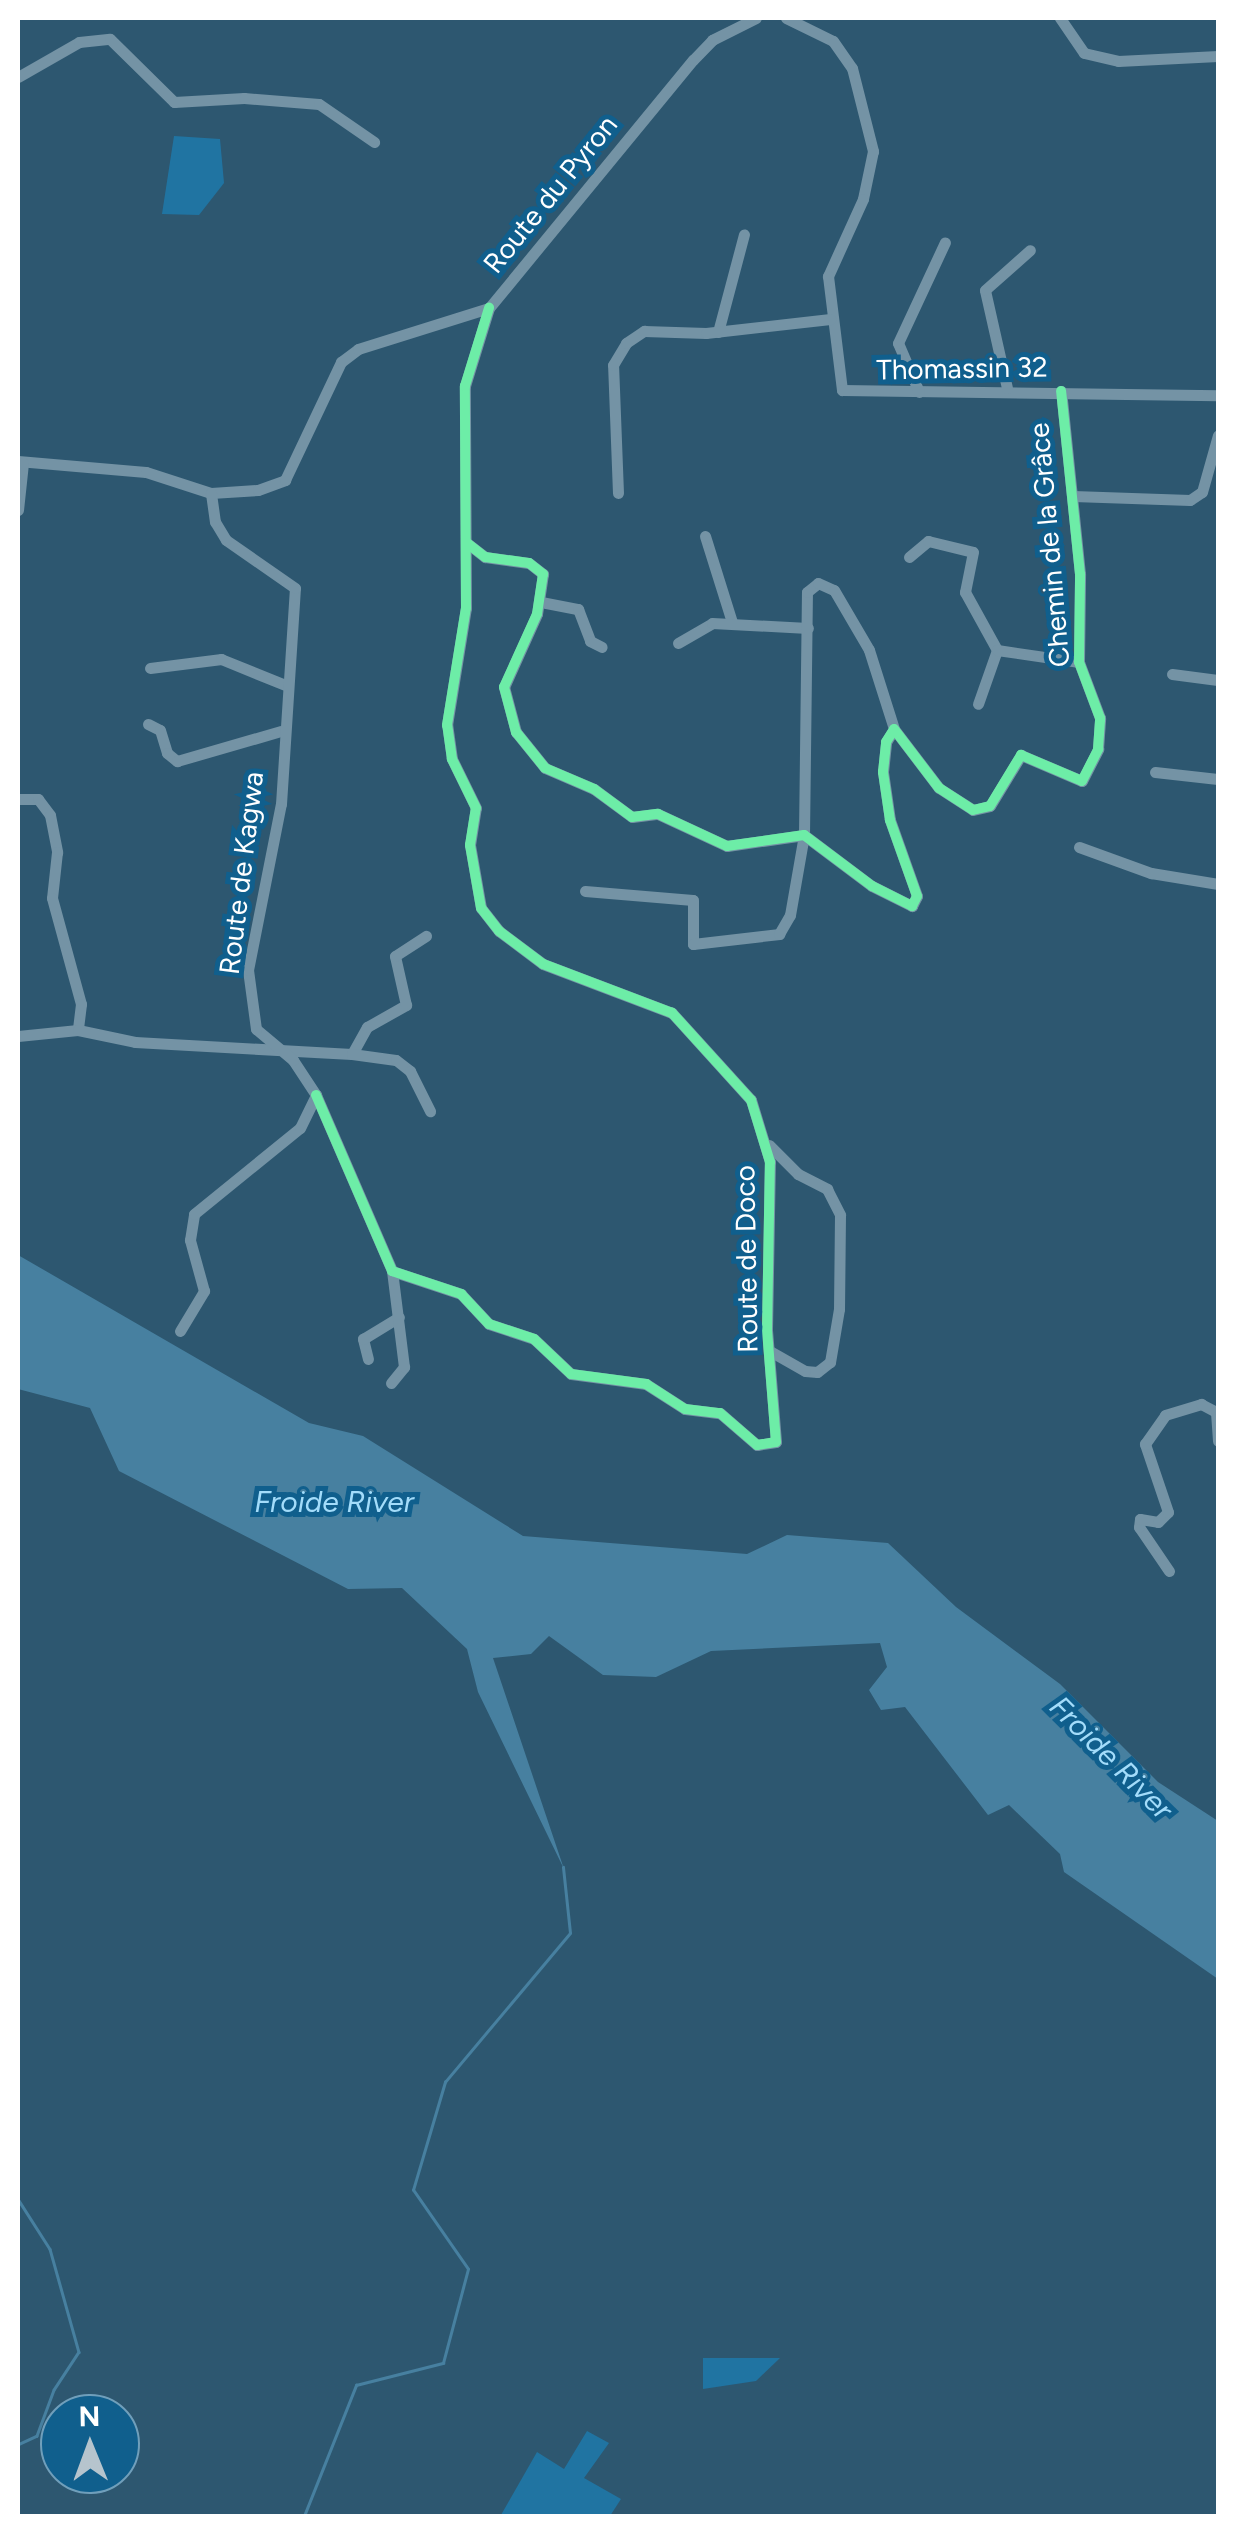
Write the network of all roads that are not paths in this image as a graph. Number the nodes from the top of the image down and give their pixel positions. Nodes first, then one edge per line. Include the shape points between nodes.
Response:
1 (756, 18) edge
2 (786, 18) edge
3 (1060, 18) edge
4 (1218, 56) edge
5 (18, 77) edge
6 (374, 142) dead end
7 (744, 234) dead end
8 (945, 242) dead end
9 (1030, 250) dead end
10 (488, 308) junction
11 (830, 319) junction
12 (718, 332) junction
13 (1007, 388) junction
14 (1061, 391) junction
15 (919, 392) junction
16 (1218, 394) edge
17 (1218, 435) edge
18 (20, 462) edge
19 (212, 492) junction
20 (618, 492) dead end
21 (1073, 496) junction
22 (18, 510) edge
23 (705, 536) dead end
24 (467, 543) junction
25 (910, 557) dead end
26 (541, 602) junction
27 (732, 622) junction
28 (808, 628) junction
29 (678, 643) dead end
30 (602, 647) dead end
31 (997, 650) junction
32 (1079, 662) junction
33 (150, 668) dead end
34 (1172, 674) dead end
35 (1218, 680) edge
36 (286, 685) junction
37 (978, 704) dead end
38 (148, 724) dead end
39 (894, 728) junction
40 (281, 731) junction
41 (1155, 772) dead end
42 (1218, 779) edge
43 (18, 799) edge
44 (804, 835) junction
45 (1079, 847) dead end
46 (1218, 884) edge
47 (585, 892) dead end
48 (426, 936) dead end
49 (78, 1030) junction
50 (18, 1036) edge
51 (286, 1054) junction
52 (352, 1054) junction
53 (316, 1095) junction
54 (430, 1111) dead end
55 (769, 1146) junction
56 (392, 1271) junction
57 (400, 1317) junction
58 (180, 1331) dead end
59 (770, 1351) junction
60 (368, 1360) dead end
61 (390, 1383) dead end
62 (1218, 1442) edge
63 (1169, 1571) dead end

1 - 10 street, Route du Pyron via 712,40 693,60
2 - 11 street via 833,41 852,68 873,150 863,199 828,276
3 - 4 street via 1084,54 1118,61
5 - 6 street via 79,42 103,38 116,42 174,102 319,104
7 - 12 street
8 - 15 street via 898,343
9 - 13 street via 985,290
10 - 19 street, Route du Pyron via 358,349 342,362 315,409 285,480 258,490
10 - 24 street, Route de Doco via 466,386
11 - 12 street
11 - 15 street, Thomassin 32 via 842,390
12 - 20 street via 644,331 612,365
13 - 14 street, Thomassin 32
13 - 15 street, Thomassin 32
14 - 16 street, Thomassin 32
14 - 21 street, Chemin de la Grâce
17 - 21 street via 1202,492 1190,500
18 - 19 street, Route du Pyron via 146,472
18 - 22 street
19 - 36 street, Route de Kagwa via 215,522 226,540 294,588
21 - 32 street, Chemin de la Grâce
23 - 27 street
24 - 26 street via 485,557 540,568
24 - 55 street, Route de Doco via 466,608 447,724 452,759 476,808 470,846 481,908 498,931 543,964 672,1013 751,1100
25 - 31 street via 928,542 973,552 965,592
26 - 30 street via 578,609 590,642
26 - 44 street via 504,688 516,732 545,768 632,817 658,814 727,846
27 - 28 street
27 - 29 street via 704,625
28 - 39 street via 808,592 826,583 869,650
28 - 44 street
31 - 32 street
31 - 37 street
32 - 39 street, Chemin de la Grâce via 1100,718 1098,749 1082,781 1021,756 990,806 973,810 939,788
33 - 36 street via 222,660
34 - 35 street
36 - 40 street, Route de Kagwa
38 - 40 street via 160,730 167,754 177,761
39 - 44 street via 886,742 888,804 917,904 904,906
40 - 51 street, Route de Kagwa via 281,804 248,970 256,1029
41 - 42 street
43 - 49 street via 38,799 50,815 56,852 52,898 81,1004
44 - 47 street via 790,915 779,934 692,944 693,900
45 - 46 street via 1150,873
48 - 52 street via 394,956 406,1005 366,1026
49 - 50 street
49 - 51 street via 135,1042
51 - 52 street
51 - 53 street, Route de Kagwa
52 - 54 street via 396,1060 410,1070
53 - 56 street
53 - 58 street via 300,1128 194,1214 190,1240 204,1291
55 - 59 street, Route de Doco
55 - 59 street via 827,1190 840,1214 839,1309 830,1362 805,1371
56 - 57 street
56 - 59 street, Route de Doco via 461,1294 489,1324 534,1339 571,1374 646,1384 685,1409 720,1413 763,1447 779,1437
57 - 60 street via 363,1339
57 - 61 street via 404,1367
62 - 63 street via 1216,1412 1201,1404 1164,1416 1145,1444 1168,1512 1158,1522 1140,1519 1140,1527

